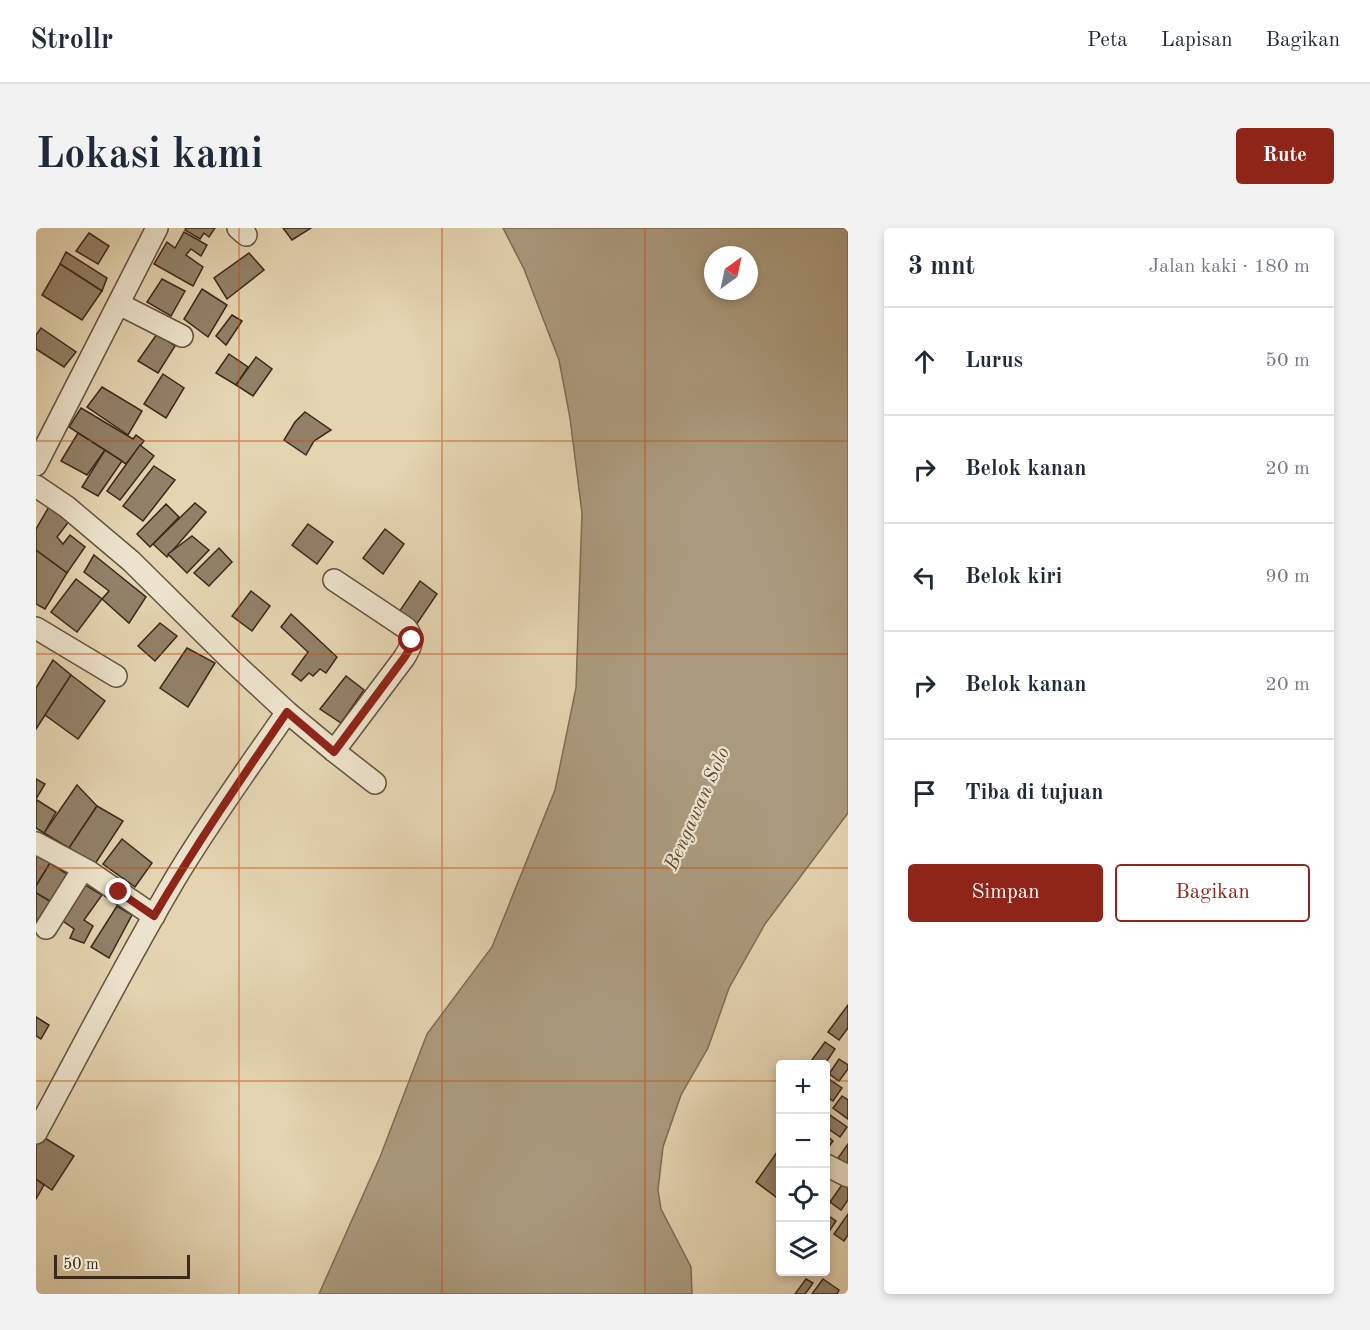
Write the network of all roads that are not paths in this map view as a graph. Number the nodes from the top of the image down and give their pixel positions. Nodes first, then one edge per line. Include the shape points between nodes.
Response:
1 (157, 228) edge
2 (119, 304) junction
3 (182, 336) dead end
4 (37, 457) edge
5 (36, 486) edge
6 (334, 580) dead end
7 (36, 628) edge
8 (116, 676) dead end
9 (287, 712) junction
10 (334, 752) junction
11 (375, 783) dead end
12 (36, 843) edge
13 (83, 869) junction
14 (154, 916) junction
15 (46, 928) dead end
16 (36, 1132) edge
17 (830, 1167) edge
18 (848, 1176) edge

1 - 2 street
2 - 3 street
2 - 4 street
5 - 9 street via 131,561
6 - 10 street via 406,628 412,640 411,647
7 - 8 street
9 - 10 street
9 - 14 street
10 - 11 street
12 - 13 street
13 - 14 street
13 - 15 street
14 - 16 street
17 - 18 street

